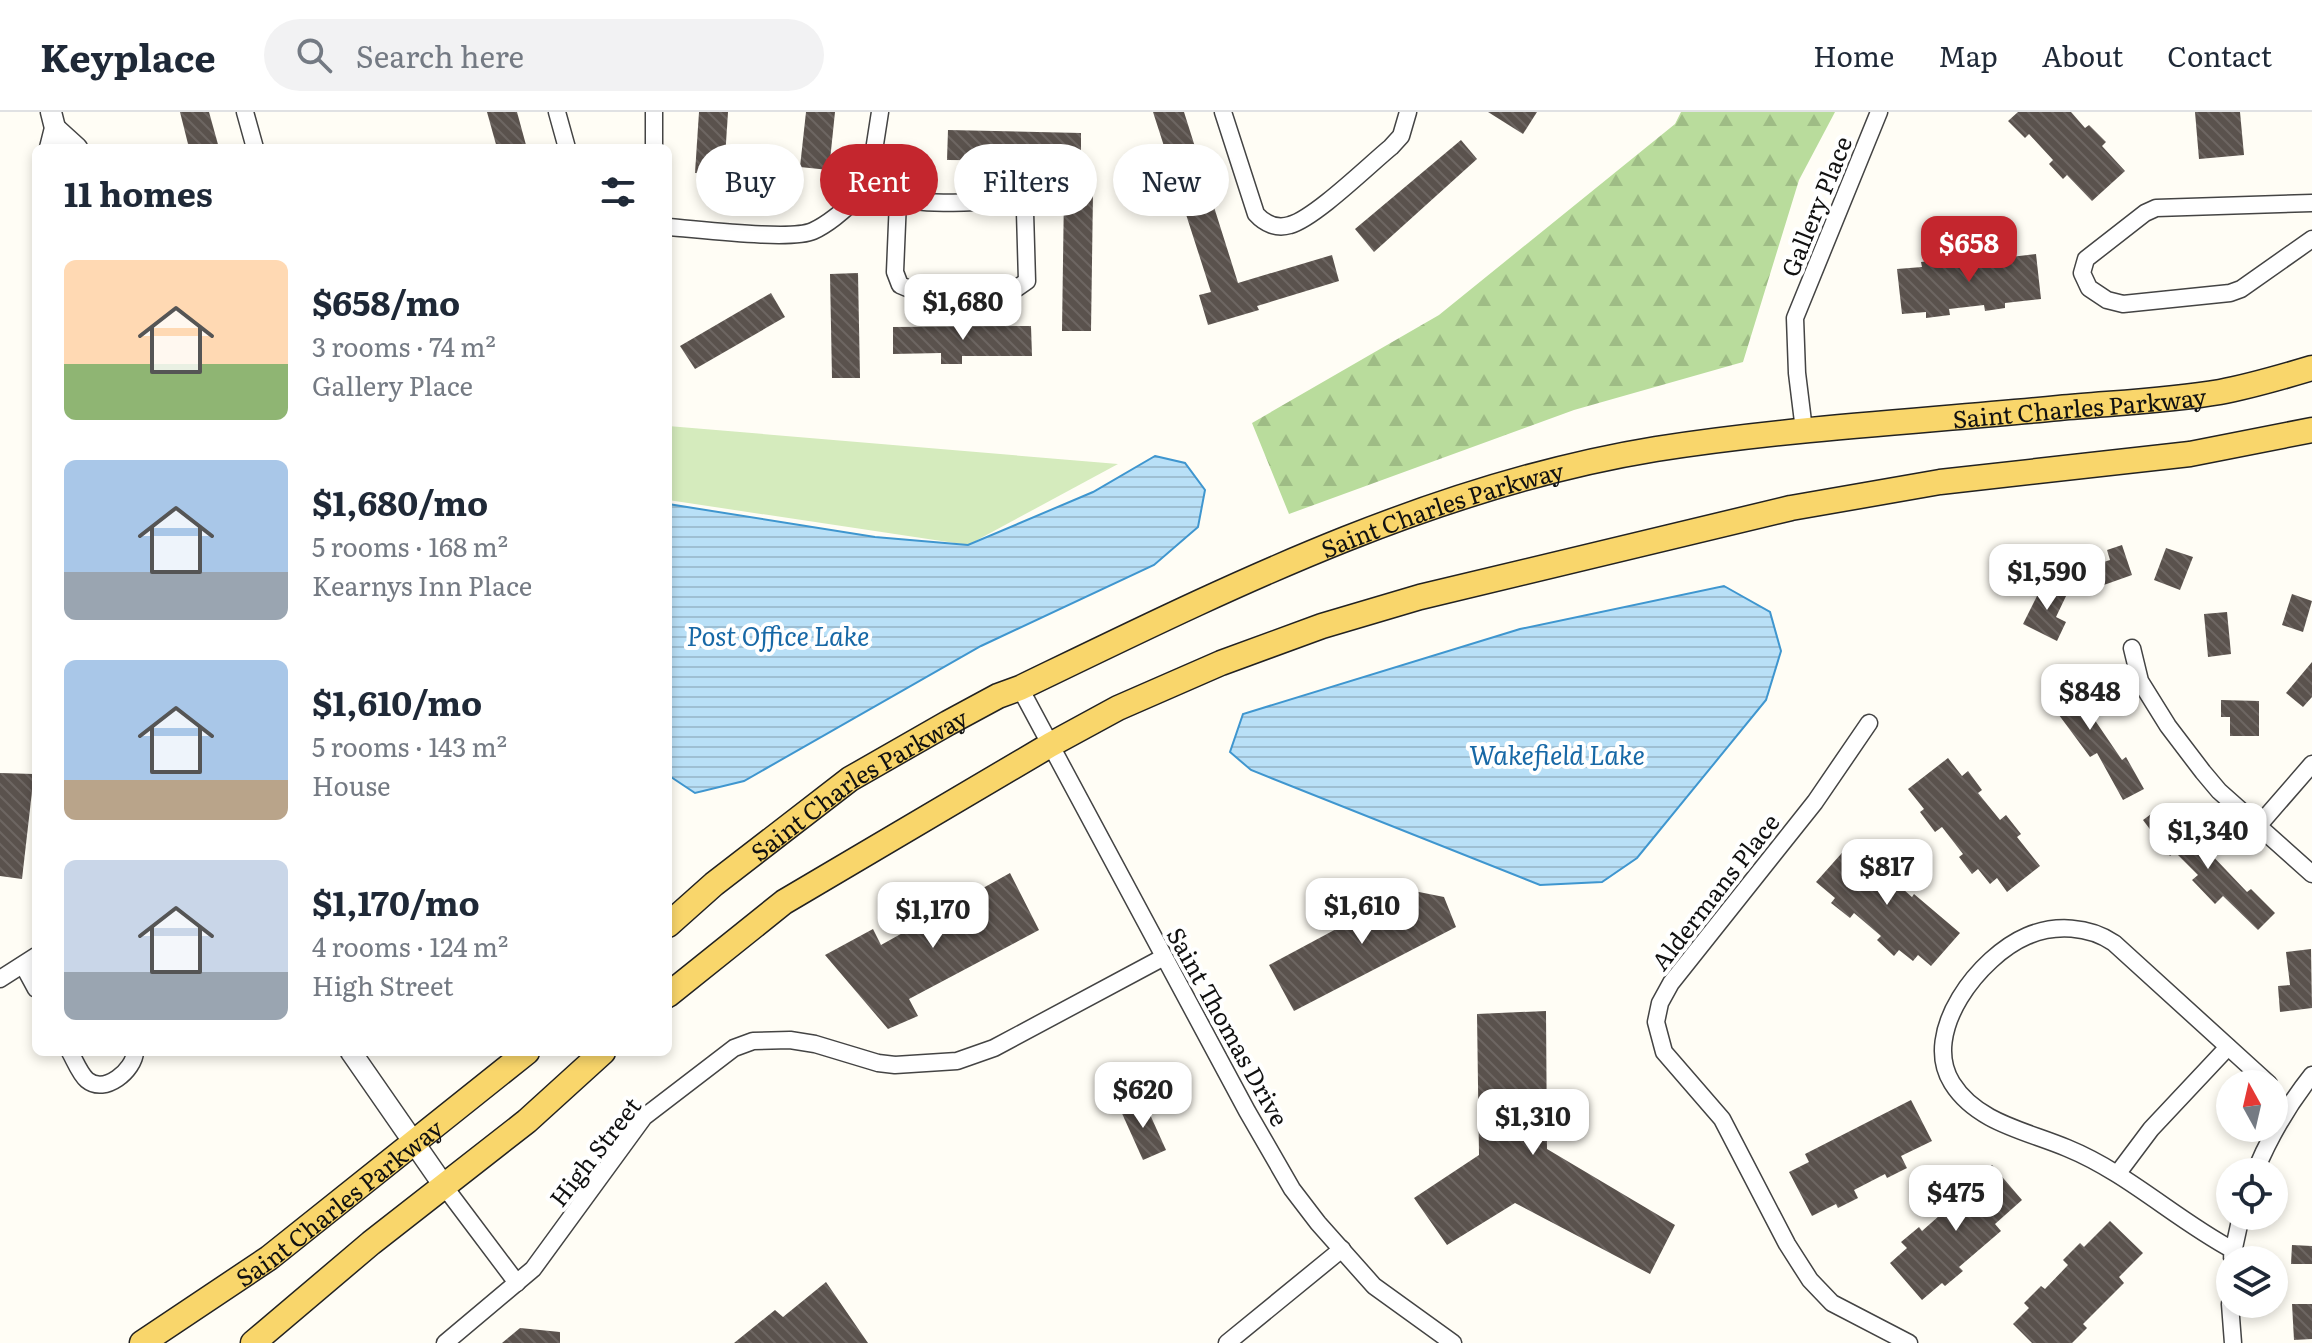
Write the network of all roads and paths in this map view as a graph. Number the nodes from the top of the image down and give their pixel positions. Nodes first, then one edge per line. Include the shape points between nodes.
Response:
1 (245, 112) edge
2 (557, 112) edge
3 (654, 112) edge
4 (880, 112) edge
5 (1223, 112) edge
6 (1408, 112) edge
7 (1879, 112) edge
8 (52, 129) edge
9 (72, 144) edge
10 (254, 144) edge
11 (566, 144) edge
12 (654, 144) edge
13 (875, 144) edge
14 (898, 200) joint
15 (2312, 203) edge
16 (835, 216) edge
17 (672, 227) edge
18 (2312, 239) edge
19 (2312, 368) edge
20 (1804, 430) junction
21 (2312, 430) edge
22 (2132, 648) dead end
23 (1020, 688) junction
24 (1869, 723) dead end
25 (1050, 745) junction
26 (2312, 764) edge
27 (2259, 825) junction
28 (2312, 874) edge
29 (672, 922) edge
30 (1164, 957) junction
31 (29, 961) edge
32 (0, 979) edge
33 (672, 992) edge
34 (2228, 1047) junction
35 (72, 1056) edge
36 (135, 1056) edge
37 (354, 1056) edge
38 (522, 1056) edge
39 (599, 1056) edge
40 (2253, 1070) edge
41 (2312, 1075) edge
42 (2290, 1102) joint
43 (415, 1143) junction
44 (2261, 1158) edge
45 (2118, 1173) junction
46 (444, 1186) junction
47 (2218, 1246) edge
48 (1342, 1249) junction
49 (517, 1283) junction
50 (2231, 1318) edge
51 (142, 1343) edge
52 (253, 1343) edge
53 (445, 1343) edge
54 (1227, 1343) edge
55 (1453, 1343) edge
56 (1909, 1343) edge
57 (2233, 1343) edge

1 - 10 street
2 - 11 street
3 - 12 street
4 - 13 street
5 - 6 street via 1256,214 1269,224 1285,226 1308,216 1391,147 1401,136
7 - 20 street, Gallery Place via 1795,318
8 - 9 street
14 - 14 street via 895,272 900,285 912,290 1007,289 1027,281 1021,204
15 - 18 street via 2156,208 2089,256 2083,277 2103,298 2123,304 2230,293
16 - 17 street via 811,232 790,235
19 - 20 main road, Saint Charles Parkway via 2222,392 2155,401
20 - 23 main road, Saint Charles Parkway via 1655,449 1447,501 1252,577
21 - 25 main road via 2190,454 1940,482 1791,508 1420,597 1221,663
22 - 27 street via 2140,681 2168,726 2219,791
23 - 25 street, Saint Thomas Drive
23 - 29 main road, Saint Charles Parkway via 850,779
24 - 56 street, Aldermans Place via 1815,802 1671,983 1656,1022 1664,1052 1722,1119 1810,1280 1832,1303
25 - 30 street, Saint Thomas Drive
25 - 33 main road via 784,902
26 - 27 street
27 - 28 street
30 - 48 street, Saint Thomas Drive via 1292,1189
30 - 49 street, High Street via 994,1048 957,1061 878,1063 790,1040 753,1041 734,1048 644,1117 582,1206
31 - 32 street
34 - 40 street
34 - 45 street via 2151,1129
34 - 45 street via 2114,943 2090,932 2057,929 2023,937 2002,950 1965,990 1941,1046 1946,1072 1962,1096 1991,1118
35 - 36 street via 85,1079 94,1084 128,1072
37 - 43 street
38 - 43 main road, Saint Charles Parkway
39 - 46 main road
41 - 42 street
42 - 44 street
43 - 46 street
43 - 51 main road, Saint Charles Parkway via 269,1258
45 - 47 street
46 - 49 street
46 - 52 main road
48 - 54 street
48 - 55 street, Saint Thomas Drive via 1374,1286
49 - 53 street, High Street
50 - 57 street

